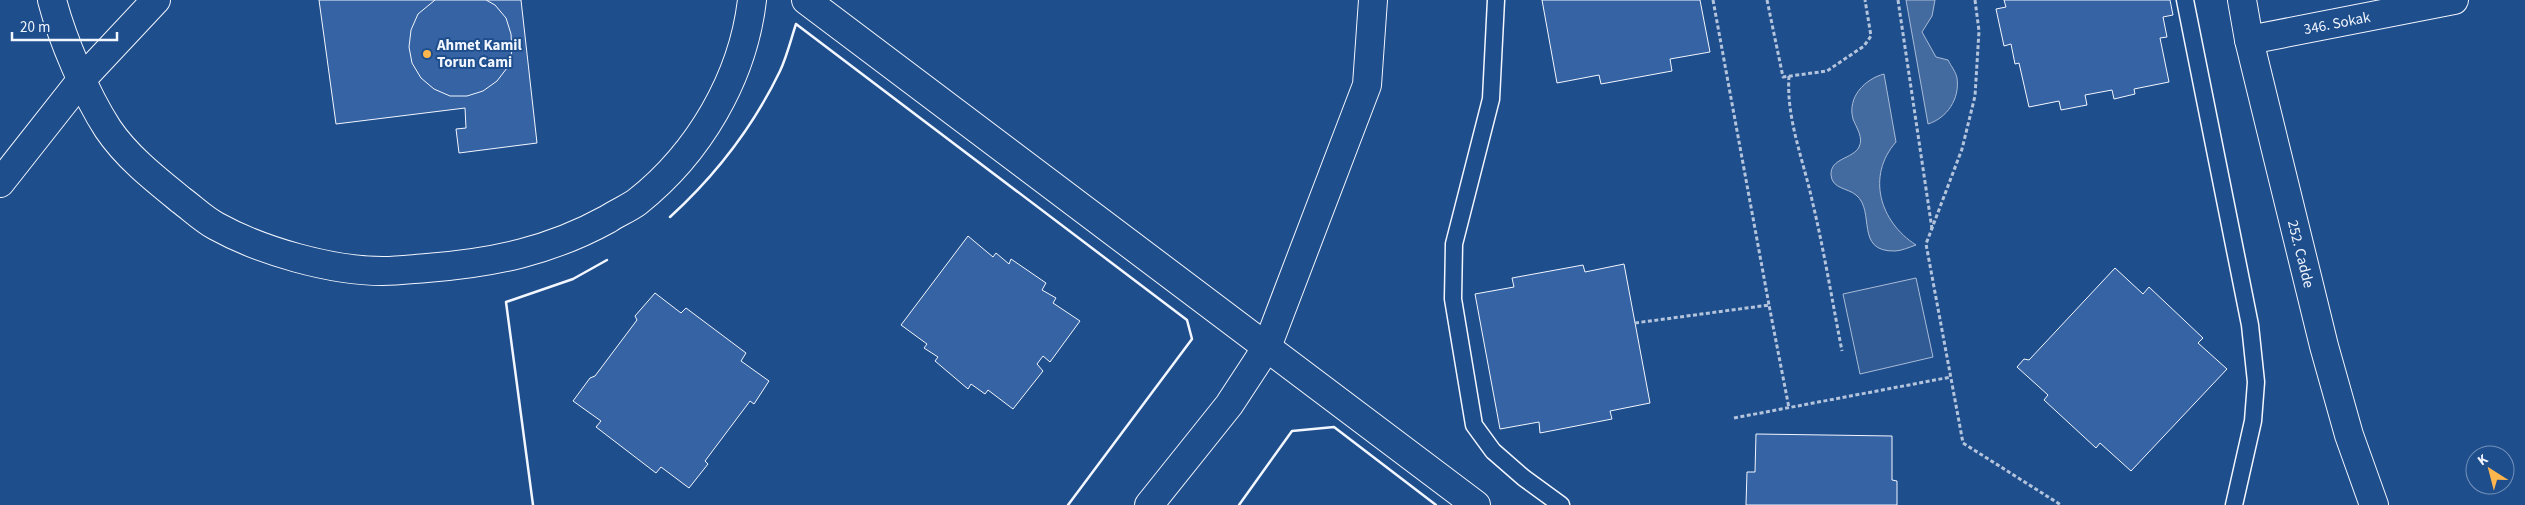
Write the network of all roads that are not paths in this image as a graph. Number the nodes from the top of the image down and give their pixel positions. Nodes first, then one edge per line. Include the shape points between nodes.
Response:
1 (52, 0) edge
2 (156, 0) edge
3 (752, 0) edge
4 (806, 0) edge
5 (1373, 0) edge
6 (1496, 0) edge
7 (2185, 0) edge
8 (2242, 0) edge
9 (2454, 0) edge
10 (2249, 40) junction
11 (82, 79) junction
12 (0, 183) edge
13 (1267, 347) junction
14 (1149, 505) edge
15 (1476, 505) edge
16 (1561, 505) edge
17 (2234, 505) edge
18 (2374, 505) edge

1 - 11 street
2 - 11 street
3 - 11 street via 750,20 734,71 706,128 676,165 636,202 582,233 520,256 468,265 383,271 322,264 258,246 214,225 144,171 108,130
4 - 13 street
5 - 13 street via 1367,85
6 - 16 lane via 1490,99 1454,244 1453,300 1474,424 1493,451
7 - 17 lane via 2250,325 2255,372 2253,421
8 - 10 street, 252. Cadde
9 - 10 street, 346. Sokak
10 - 18 street, 252. Cadde via 2324,346 2349,435
11 - 12 street
13 - 14 street via 1229,405
13 - 15 street

